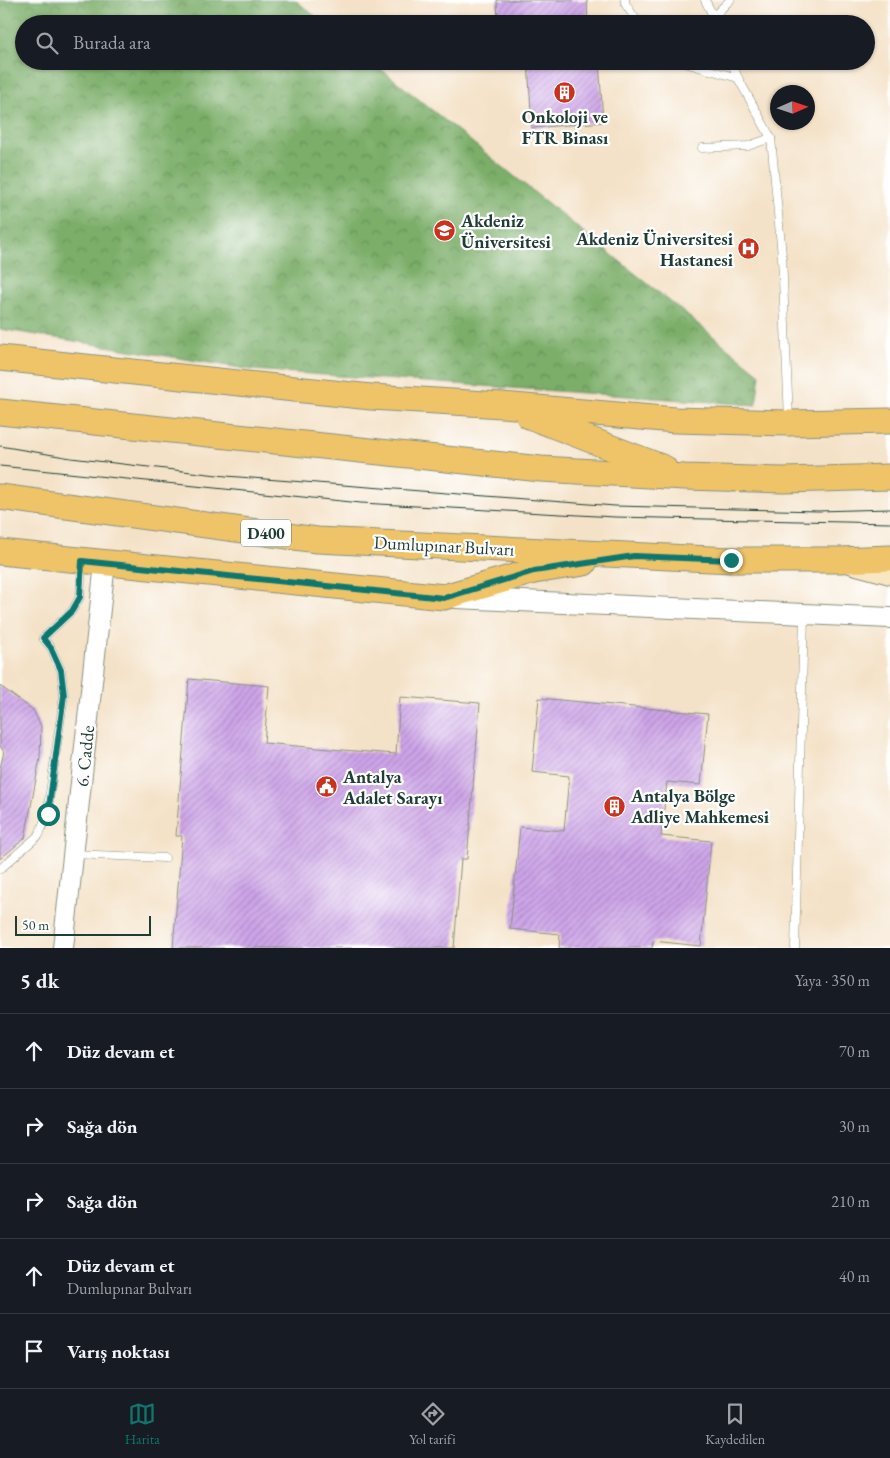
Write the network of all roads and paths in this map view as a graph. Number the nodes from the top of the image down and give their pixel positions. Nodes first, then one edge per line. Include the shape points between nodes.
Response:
1 (625, 0) edge
2 (705, 0) edge
3 (730, 0) edge
4 (633, 15) edge
5 (713, 15) edge
6 (720, 15) edge
7 (709, 70) edge
8 (735, 70) edge
9 (738, 78) junction
10 (771, 138) junction
11 (702, 148) dead end
12 (0, 358) edge
13 (502, 405) junction
14 (0, 412) edge
15 (890, 421) edge
16 (790, 423) junction
17 (685, 476) junction
18 (890, 477) edge
19 (0, 496) edge
20 (0, 552) edge
21 (634, 556) junction
22 (890, 558) edge
23 (840, 560) junction
24 (94, 562) junction
25 (890, 573) edge
26 (444, 598) junction
27 (804, 614) junction
28 (890, 618) edge
29 (74, 854) junction
30 (165, 858) dead end
31 (0, 869) edge
32 (63, 948) edge
33 (795, 948) edge

1 - 4 lane
2 - 5 lane
3 - 6 lane
7 - 9 lane
8 - 9 lane
9 - 10 lane
10 - 11 lane via 748,146
10 - 16 lane via 782,256
12 - 13 main road via 371,397
13 - 16 main road via 675,420
13 - 17 main road
14 - 17 main road via 541,469
15 - 16 main road
17 - 18 main road via 784,480
19 - 21 main road, Dumlupınar Bulvarı / D400 via 318,540
20 - 24 main road
21 - 23 main road, Dumlupınar Bulvarı / D400
21 - 26 main road via 534,571
22 - 23 main road, Dumlupınar Bulvarı / D400
23 - 25 main road
24 - 26 main road
24 - 29 street, 6. Cadde
24 - 31 lane via 72,611 43,638 61,670 64,695 48,814 39,834
26 - 27 street
27 - 28 street
27 - 33 lane
29 - 30 lane
29 - 32 street, 6. Cadde

